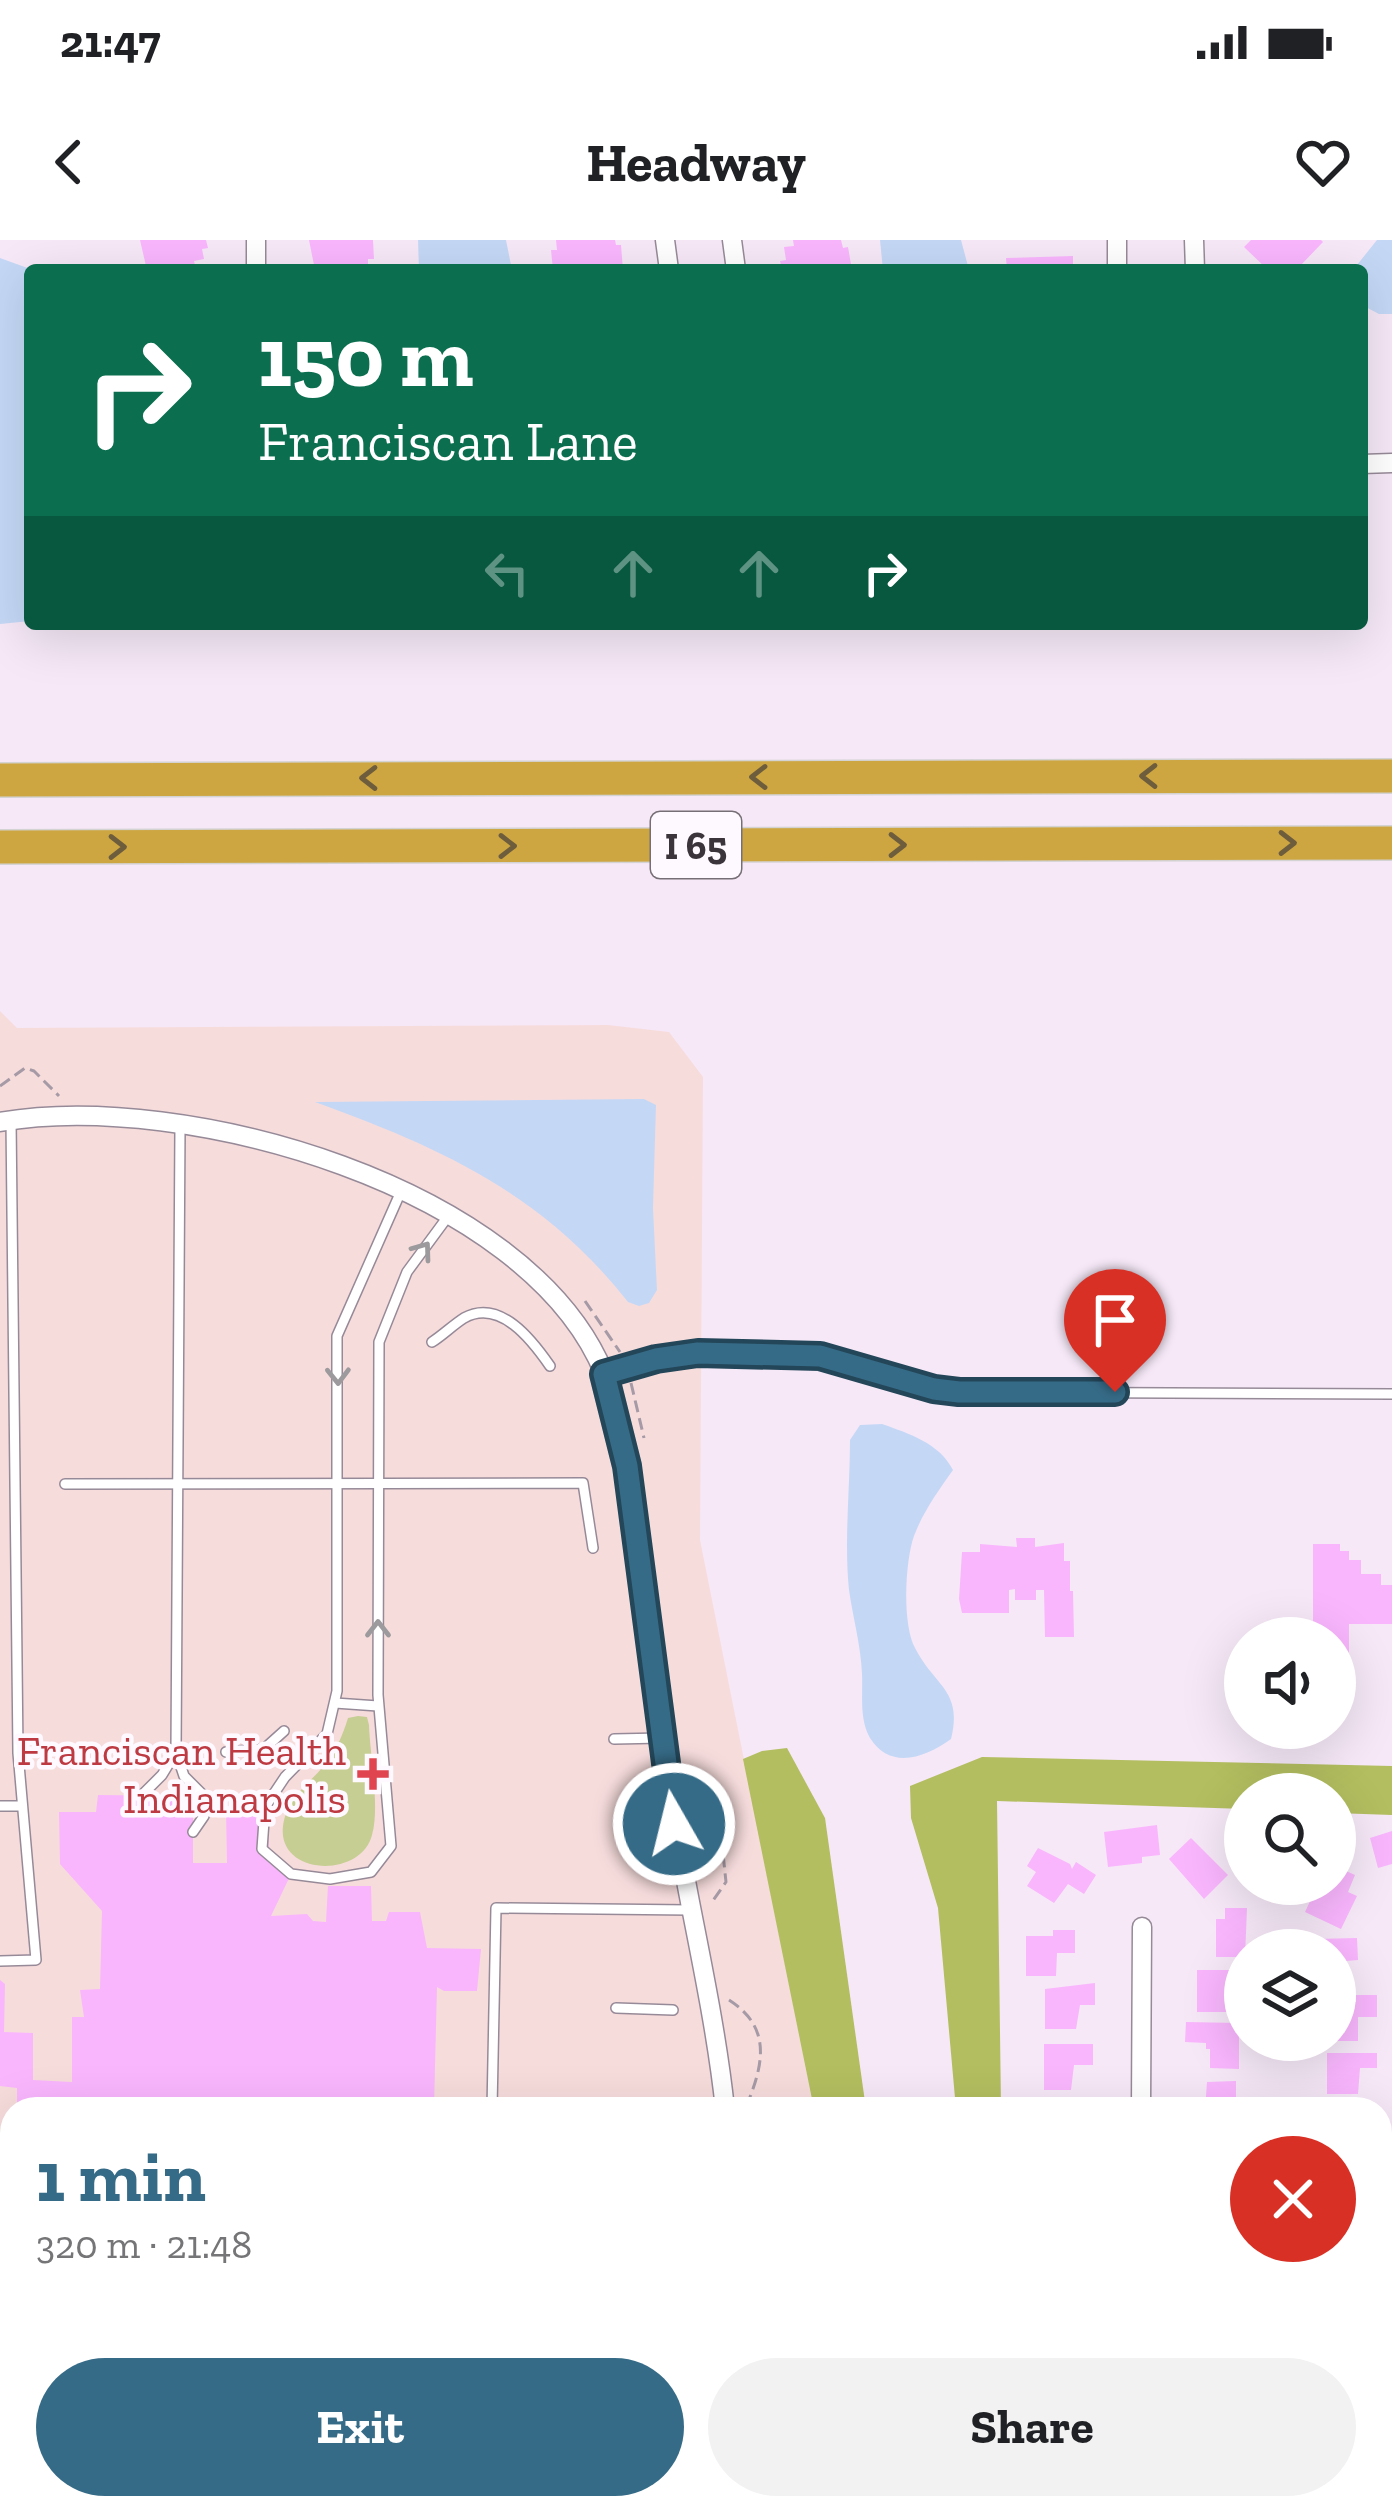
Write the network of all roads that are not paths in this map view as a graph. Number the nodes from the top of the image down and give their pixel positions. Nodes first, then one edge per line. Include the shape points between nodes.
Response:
1 (1392, 776) edge
2 (0, 779) edge
3 (1392, 843) edge
4 (0, 847) edge
5 (5, 1121) edge
6 (180, 1124) junction
7 (402, 1189) junction
8 (449, 1214) junction
9 (432, 1342) dead end
10 (550, 1366) dead end
11 (604, 1374) junction
12 (1392, 1394) edge
13 (339, 1481) junction
14 (379, 1482) junction
15 (176, 1483) junction
16 (65, 1484) dead end
17 (593, 1548) dead end
18 (334, 1702) junction
19 (378, 1706) junction
20 (284, 1731) dead end
21 (662, 1738) junction
22 (614, 1739) dead end
23 (176, 1752) junction
24 (226, 1752) dead end
25 (142, 1796) dead end
26 (0, 1806) edge
27 (20, 1806) junction
28 (193, 1832) dead end
29 (690, 1910) junction
30 (1142, 1927) dead end
31 (0, 1961) edge
32 (616, 2008) dead end
33 (673, 2010) dead end
34 (492, 2097) edge
35 (723, 2097) edge
36 (1141, 2097) edge

1 -> 2 highway, I 65
4 -> 3 highway, I 65
5 - 6 street
5 - 27 lane
6 - 7 street via 276,1142
6 - 15 lane
7 - 8 street
7 -> 13 lane via 338,1336
8 - 11 street via 572,1316
14 -> 8 lane via 379,1342 407,1272
9 - 10 lane via 469,1315 493,1315 526,1332
11 - 12 lane via 698,1353 800,1355 959,1392
11 - 21 street via 627,1466
13 - 14 lane
13 - 15 lane
13 - 18 lane
14 - 17 lane via 583,1483
19 -> 14 lane
15 - 16 lane
15 - 23 lane
18 - 19 lane
18 - 19 lane via 327,1734 265,1807 262,1849 291,1874 329,1879 371,1871 391,1846
20 - 24 lane via 264,1749
21 - 22 lane
21 - 29 street
23 - 25 lane
23 - 28 lane via 202,1794 204,1816
26 - 27 lane
27 - 31 lane via 35,1960
29 - 34 lane via 496,1908
29 - 35 street
30 - 36 street
32 - 33 lane

